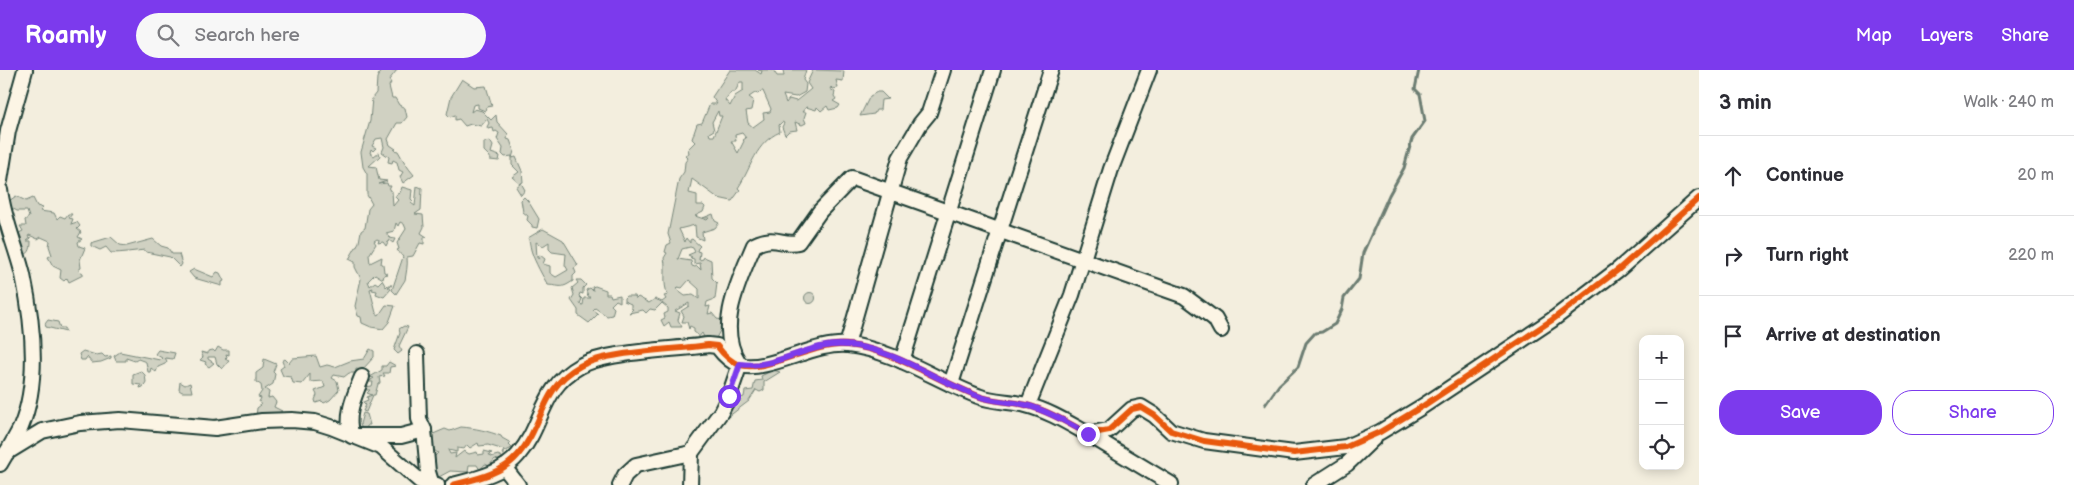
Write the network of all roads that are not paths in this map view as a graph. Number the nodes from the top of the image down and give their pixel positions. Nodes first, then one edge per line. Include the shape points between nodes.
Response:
1 (25, 70) edge
2 (943, 70) edge
3 (993, 70) edge
4 (1050, 70) edge
5 (1148, 70) edge
6 (0, 181) edge
7 (0, 190) edge
8 (890, 192) junction
9 (1699, 198) edge
10 (950, 214) junction
11 (1000, 230) junction
12 (1083, 261) junction
13 (1221, 330) dead end
14 (847, 345) junction
15 (418, 354) dead end
16 (902, 361) junction
17 (740, 364) junction
18 (362, 377) dead end
19 (951, 384) junction
20 (1028, 405) junction
21 (424, 430) junction
22 (1380, 432) junction
23 (1088, 434) junction
24 (352, 436) junction
25 (691, 453) junction
26 (3, 458) edge
27 (504, 467) junction
28 (423, 484) edge
29 (1171, 484) edge
30 (437, 485) edge
31 (453, 485) edge
32 (518, 485) edge
33 (620, 485) edge
34 (690, 485) edge
35 (1314, 485) edge

1 - 6 street via 8,131
2 - 8 street via 929,113 900,158
3 - 10 street
4 - 11 street
5 - 12 street via 1110,169
7 - 26 street via 3,215 22,274 32,349 32,386 28,406 21,427
8 - 10 street
8 - 14 street
8 - 17 street via 852,178 820,211 798,242 793,244 776,239 754,245 730,312 728,337 731,351
9 - 22 street via 1619,269 1552,320
10 - 11 street
10 - 16 street
11 - 12 street
11 - 19 street
12 - 13 street via 1184,296 1215,318
12 - 20 street
14 - 16 street
14 - 17 street via 827,346 774,362
15 - 21 street via 419,419
16 - 19 street
17 - 25 street via 721,412
17 - 27 street via 726,357 717,346 708,345 606,357 581,365 550,392 530,438 518,456
18 - 24 street via 352,400 349,428
19 - 20 street via 980,397
20 - 23 street
21 - 24 street via 401,436
21 - 28 street via 428,472
22 - 23 street via 1346,447 1294,454 1204,441 1171,431 1141,407 1132,409 1108,430
22 - 35 street via 1347,464
23 - 29 street
24 - 26 street via 315,422 292,420 215,428 120,420 80,423 42,431
24 - 28 street via 381,447
25 - 33 street via 636,464
25 - 34 street
27 - 31 street
27 - 32 street
28 - 30 street

